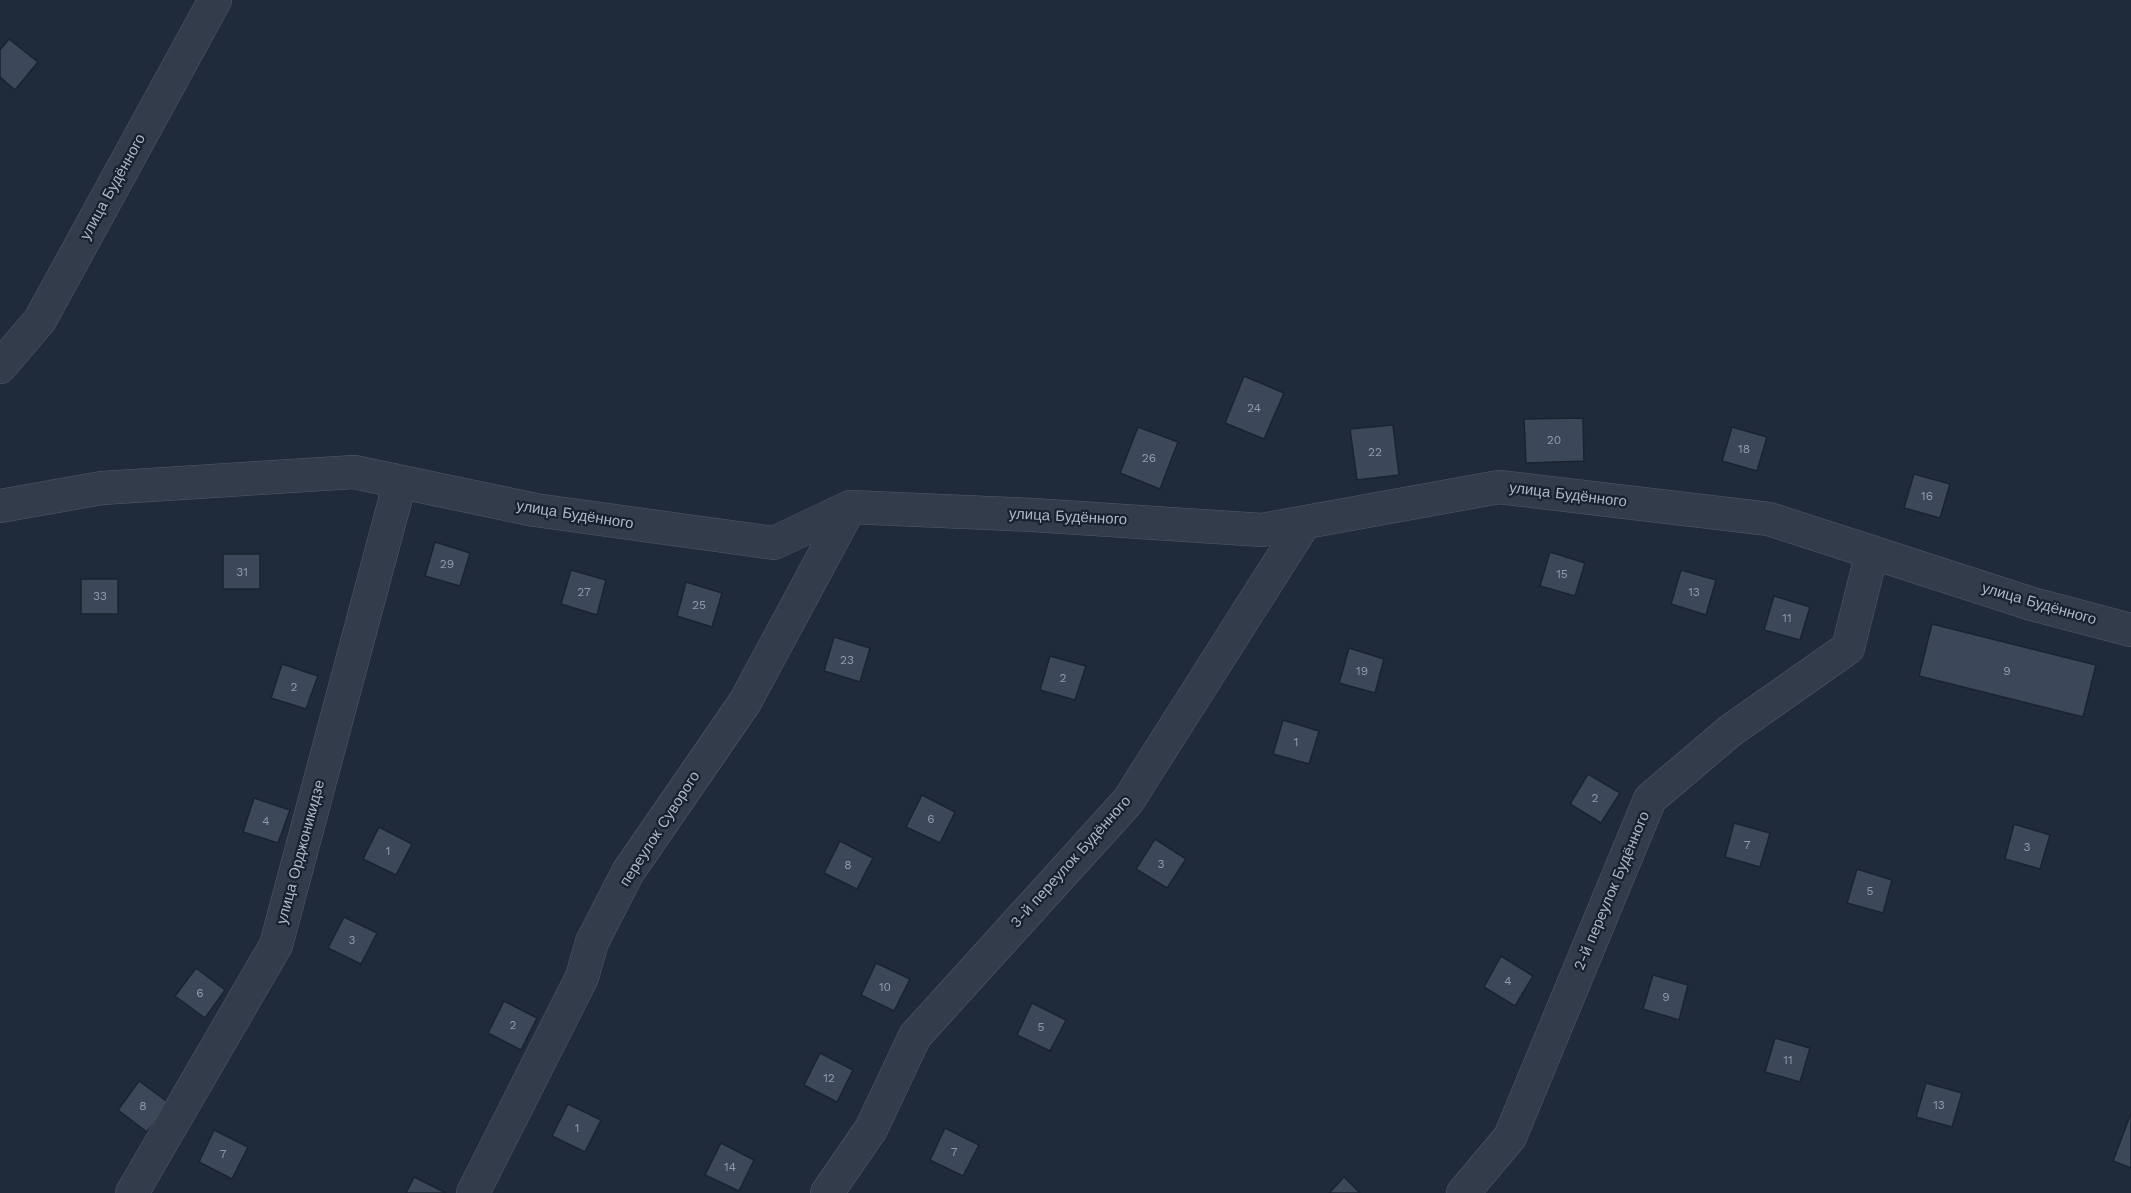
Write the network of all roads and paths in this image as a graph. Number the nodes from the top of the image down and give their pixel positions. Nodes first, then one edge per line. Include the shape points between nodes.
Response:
1 (215, 0) edge
2 (0, 367) edge
3 (400, 482) junction
4 (0, 507) edge
5 (850, 507) junction
6 (1305, 522) junction
7 (1872, 552) junction
8 (2131, 630) edge
9 (132, 1193) edge
10 (472, 1193) edge
11 (827, 1193) edge
12 (1463, 1193) edge

1 - 2 street, улица Будённого via 40,320
3 - 4 street, улица Будённого via 354,472 125,486
3 - 5 street, улица Будённого via 535,510 774,543
3 - 9 street, улица Орджоникидзе via 276,945
5 - 6 street, улица Будённого via 1262,530
5 - 10 street, переулок Суворого via 745,702 628,872 592,942 582,977
6 - 7 street, улица Будённого via 1500,487 1769,519
6 - 11 street, 3-й переулок Будённого via 1128,801 915,1036 871,1129
7 - 8 street, улица Будённого via 2032,604
7 - 12 street, 2-й переулок Будённого via 1848,648 1730,731 1650,799 1510,1137

